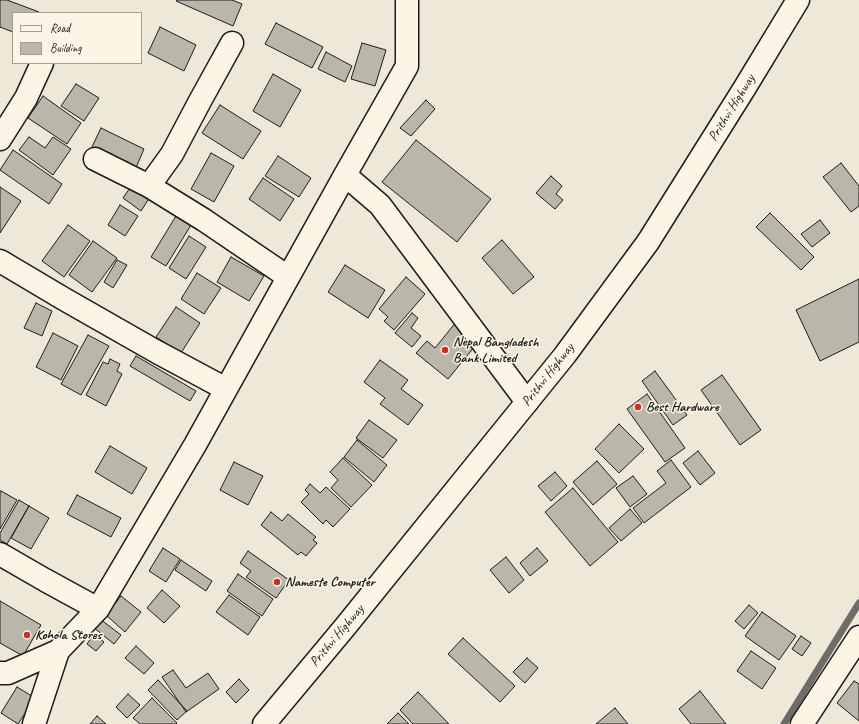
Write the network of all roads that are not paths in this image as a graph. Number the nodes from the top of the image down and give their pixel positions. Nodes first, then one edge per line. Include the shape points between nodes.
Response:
1 (407, 0) edge
2 (798, 0) edge
3 (232, 43) dead end
4 (42, 64) edge
5 (0, 139) edge
6 (95, 159) dead end
7 (345, 175) junction
8 (149, 186) junction
9 (0, 261) edge
10 (288, 277) junction
11 (226, 390) junction
12 (527, 402) junction
13 (0, 554) edge
14 (98, 609) junction
15 (859, 637) edge
16 (58, 651) junction
17 (0, 673) edge
18 (34, 724) edge
19 (264, 724) edge
20 (802, 724) edge

1 - 7 main road via 407,66
2 - 12 main road, Prithvi Highway via 648,242
3 - 8 main road via 172,154
4 - 5 main road via 26,98
6 - 8 main road
7 - 10 main road
7 - 12 main road via 380,205
8 - 10 main road
9 - 11 main road
10 - 11 main road
11 - 14 main road
12 - 19 main road, Prithvi Highway
13 - 14 main road
14 - 16 main road
15 - 20 main road
16 - 17 main road via 8,673
16 - 18 main road

